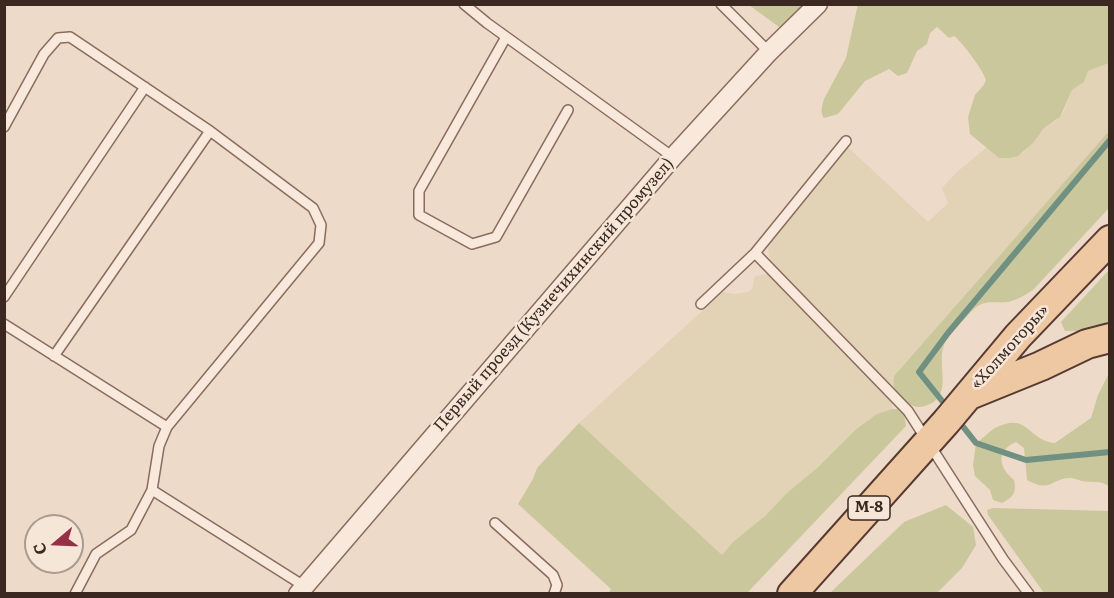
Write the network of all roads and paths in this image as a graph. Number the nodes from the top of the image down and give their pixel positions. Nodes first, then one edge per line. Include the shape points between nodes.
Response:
1 (464, 4) edge
2 (721, 4) edge
3 (818, 4) edge
4 (506, 37) junction
5 (769, 52) junction
6 (145, 87) junction
7 (568, 110) dead end
8 (4, 127) edge
9 (210, 132) junction
10 (846, 141) dead end
11 (673, 156) junction
12 (1110, 240) edge
13 (755, 253) junction
14 (4, 297) edge
15 (701, 304) dead end
16 (4, 324) edge
17 (1110, 338) edge
18 (54, 356) junction
19 (950, 417) junction
20 (167, 428) junction
21 (152, 490) junction
22 (495, 523) dead end
23 (301, 590) edge
24 (75, 594) edge
25 (554, 594) edge
26 (792, 594) edge
27 (1029, 594) edge

1 - 4 lane
2 - 5 lane
3 - 5 street, Первый проезд (Кузнечихинский промузел)
4 - 7 lane via 419,191 419,215 472,244 496,237
4 - 11 lane
5 - 11 street, Первый проезд (Кузнечихинский промузел)
6 - 8 lane via 70,37 58,38 44,54
6 - 9 lane
6 - 14 lane
9 - 18 lane
9 - 20 lane via 313,208 321,225 319,243
10 - 13 lane
11 - 23 street, Первый проезд (Кузнечихинский промузел)
12 - 19 main road, «Холмогоры» / М-8 via 1018,336
13 - 15 lane
13 - 19 lane via 908,411
16 - 18 lane
17 - 19 main road, «Холмогоры» / М-8 via 1087,344 1041,366
18 - 20 lane
19 - 26 main road, М-8
19 - 27 lane via 997,550
20 - 21 lane via 159,446
21 - 23 lane
21 - 24 lane via 130,530 96,554
22 - 25 lane via 553,575 557,585

